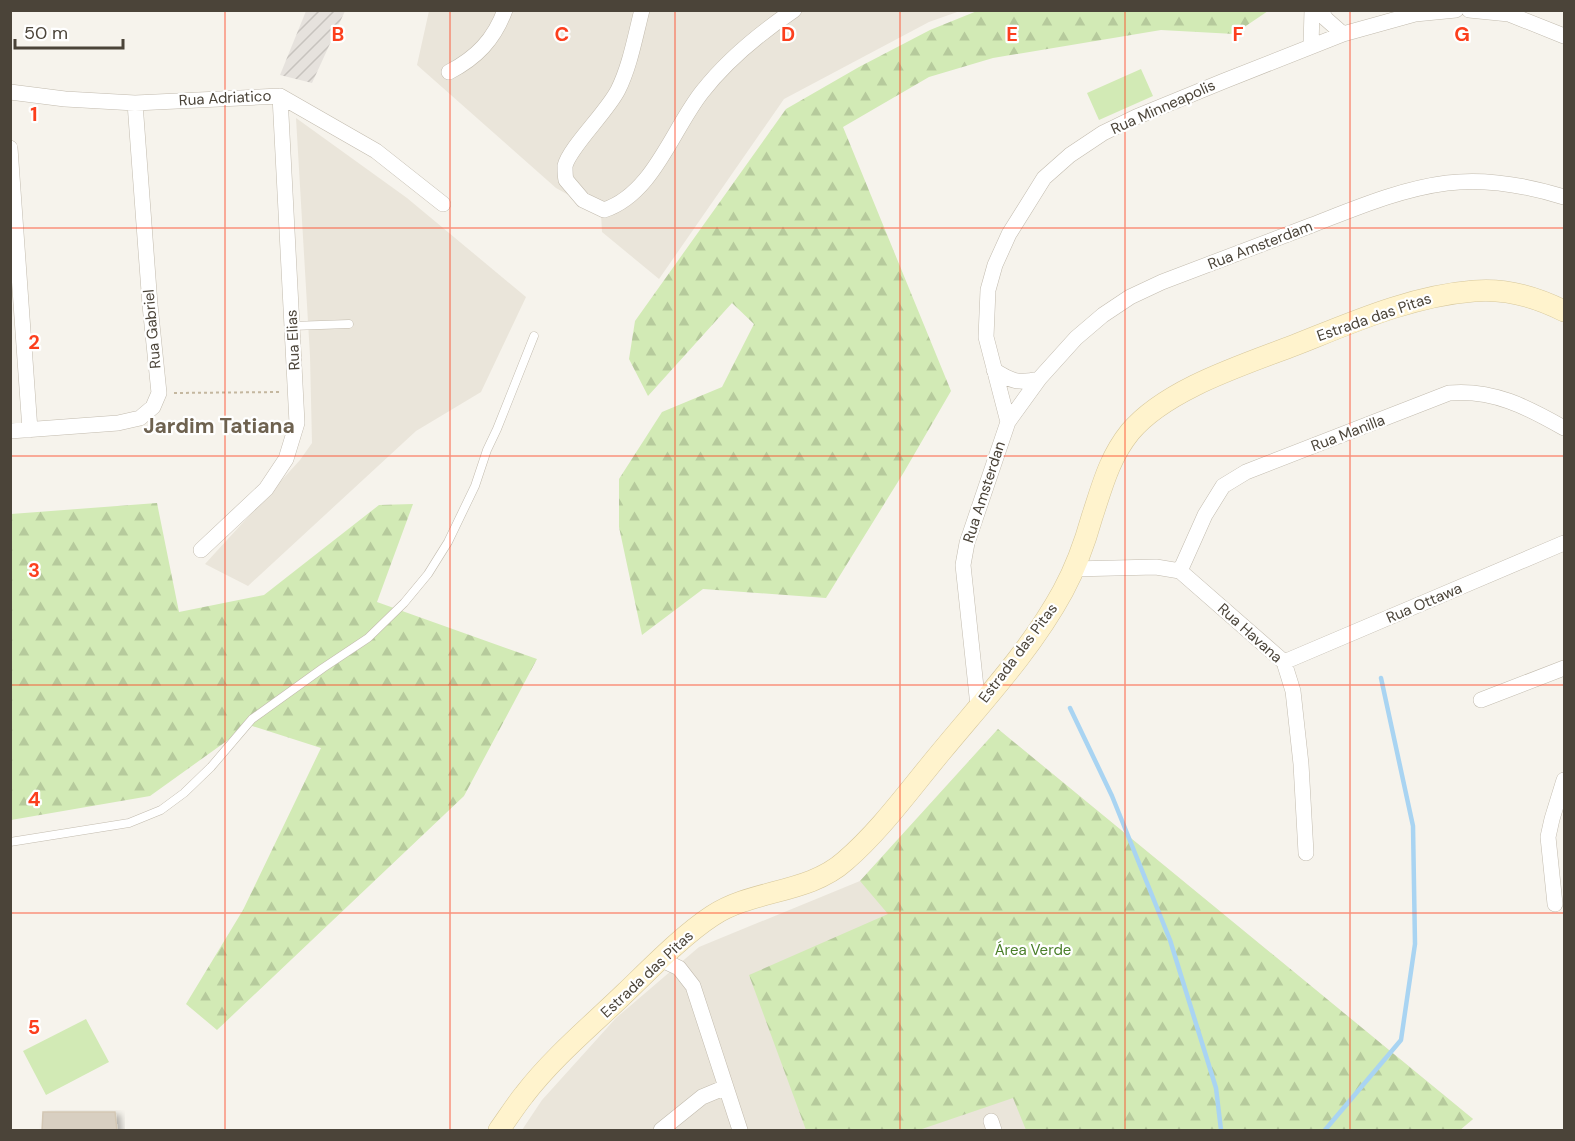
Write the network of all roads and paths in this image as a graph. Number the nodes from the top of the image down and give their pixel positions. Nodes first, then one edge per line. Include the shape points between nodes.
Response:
1 (505, 10) edge
2 (642, 10) edge
3 (794, 10) edge
4 (1312, 10) edge
5 (1320, 10) edge
6 (1456, 10) edge
7 (1469, 10) edge
8 (774, 18) edge
9 (1343, 34) junction
10 (1564, 36) edge
11 (1311, 46) junction
12 (449, 72) dead end
13 (10, 92) edge
14 (280, 96) junction
15 (135, 103) junction
16 (10, 148) edge
17 (1564, 197) edge
18 (443, 204) dead end
19 (1564, 311) edge
20 (350, 324) dead end
21 (292, 326) junction
22 (534, 336) dead end
23 (994, 370) junction
24 (1039, 379) junction
25 (296, 392) junction
26 (159, 393) junction
27 (1008, 422) junction
28 (1564, 428) edge
29 (30, 430) junction
30 (10, 431) edge
31 (1564, 543) edge
32 (201, 550) dead end
33 (1073, 569) junction
34 (1179, 571) junction
35 (1284, 662) junction
36 (1564, 668) edge
37 (1481, 700) dead end
38 (978, 706) junction
39 (1564, 780) edge
40 (10, 842) edge
41 (1306, 853) dead end
42 (1555, 904) dead end
43 (660, 959) junction
44 (726, 1087) junction
45 (499, 1131) edge
46 (661, 1131) edge
47 (740, 1131) edge

1 - 12 street via 484,48
2 - 8 street via 618,90 565,165 566,180 583,200 604,210 629,197 656,166 701,93
3 - 8 street
4 - 11 street
5 - 9 street
6 - 9 street, Rua Minneapolis via 1415,14
7 - 10 street via 1509,14
9 - 11 street, Rua Minneapolis
11 - 23 street, Rua Minneapolis via 1103,133 1044,178 1009,234 988,290 986,337
13 - 15 street, Rua Adriatico
14 - 15 street, Rua Adriatico
14 - 18 street, Rua Adriatico via 376,151
14 - 21 street, Rua Elias
15 - 26 street, Rua Gabriel
16 - 29 street
17 - 24 street, Rua Amsterdam via 1515,186 1449,182 1371,202 1130,297 1076,338
19 - 33 main road, Estrada das Pitas via 1503,291 1413,301 1224,373 1185,392 1152,412 1114,454
20 - 21 lane
21 - 25 street, Rua Elias
22 - 40 lane via 475,486 448,542 428,574 397,610 368,638 252,719 211,767 161,810 129,823
23 - 24 street via 1023,382
23 - 27 street, Rua Minneapolis
24 - 27 street, Rua Amsterdam
25 - 26 path
25 - 32 street, Rua Elias via 297,423 286,459 266,489
26 - 29 street via 153,406 140,418
27 - 38 street, Rua Amsterdan via 967,543 963,566
28 - 34 street, Rua Manilla via 1493,395 1449,393 1245,472 1223,486
29 - 30 street
31 - 35 street, Rua Ottawa
33 - 34 street via 1156,567
33 - 38 main road, Estrada das Pitas via 1065,589 1035,635
34 - 35 street, Rua Havana
35 - 41 street, Rua Havana via 1293,692
36 - 37 street
38 - 43 main road, Estrada das Pitas via 874,832 843,863 820,878 722,910
39 - 42 street via 1548,837
43 - 44 street via 679,968 693,986
43 - 45 main road, Estrada das Pitas via 552,1063
44 - 46 street via 702,1097
44 - 47 street

